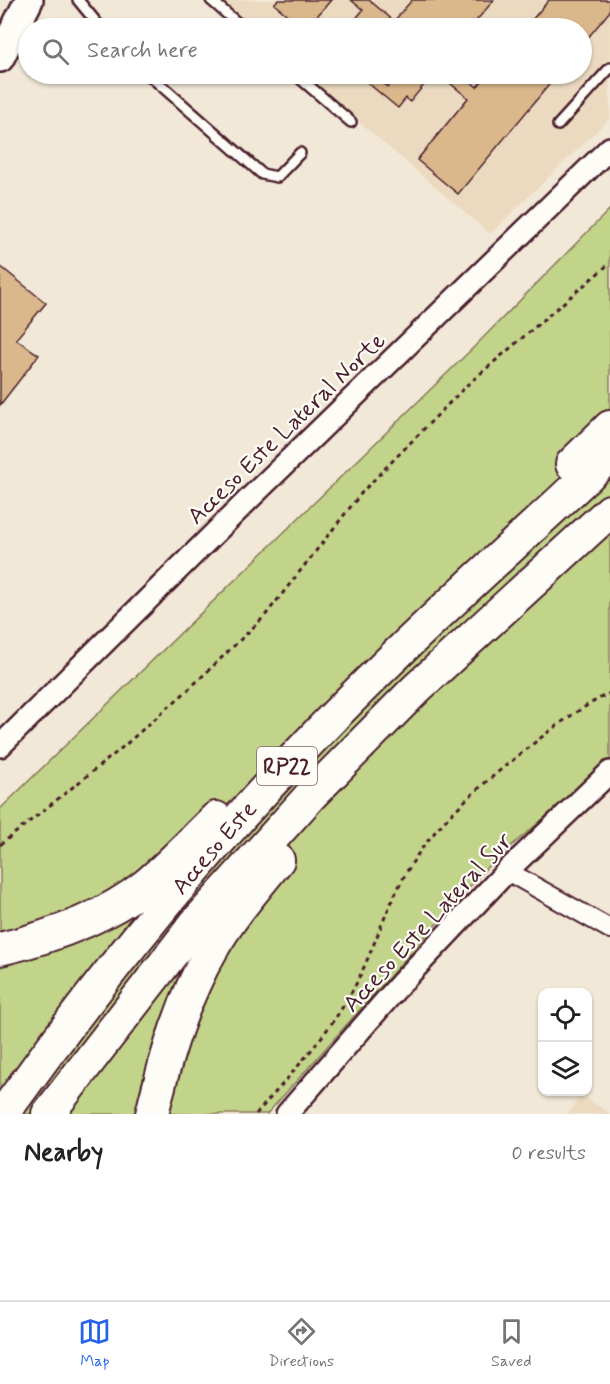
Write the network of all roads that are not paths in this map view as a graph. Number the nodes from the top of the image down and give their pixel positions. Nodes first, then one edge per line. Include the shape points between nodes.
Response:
1 (29, 0) edge
2 (78, 0) edge
3 (211, 0) edge
4 (20, 18) edge
5 (93, 18) edge
6 (232, 18) edge
7 (18, 22) edge
8 (0, 58) edge
9 (610, 68) edge
10 (159, 84) edge
11 (307, 84) edge
12 (351, 122) dead end
13 (558, 125) dead end
14 (610, 148) edge
15 (300, 153) dead end
16 (610, 427) edge
17 (610, 455) edge
18 (610, 511) edge
19 (610, 538) edge
20 (366, 685) junction
21 (416, 689) junction
22 (0, 746) edge
23 (298, 753) junction
24 (352, 753) junction
25 (610, 772) edge
26 (507, 872) junction
27 (610, 929) edge
28 (0, 949) edge
29 (3, 1114) edge
30 (48, 1114) edge
31 (152, 1114) edge
32 (287, 1114) edge

1 - 4 main road
2 - 5 lane
3 - 6 lane
7 - 8 main road
9 - 13 lane
10 - 15 lane via 262,174 277,177
11 - 12 lane
14 - 22 street, Acceso Este Lateral Norte
16 - 20 highway via 471,562
17 - 20 highway, Acceso Este / RP22
18 - 21 highway, Acceso Este / RP22
19 - 21 highway
20 - 23 highway, Acceso Este / RP22
21 - 24 highway, Acceso Este / RP22
23 - 28 highway via 258,779 145,885 114,905 45,938
23 - 29 highway, Acceso Este / RP22 via 115,964
24 - 30 highway, Acceso Este / RP22 via 195,924
24 - 31 highway via 213,948 178,1020
25 - 26 street, Acceso Este Lateral Sur
26 - 27 street
26 - 32 street, Acceso Este Lateral Sur via 402,982

